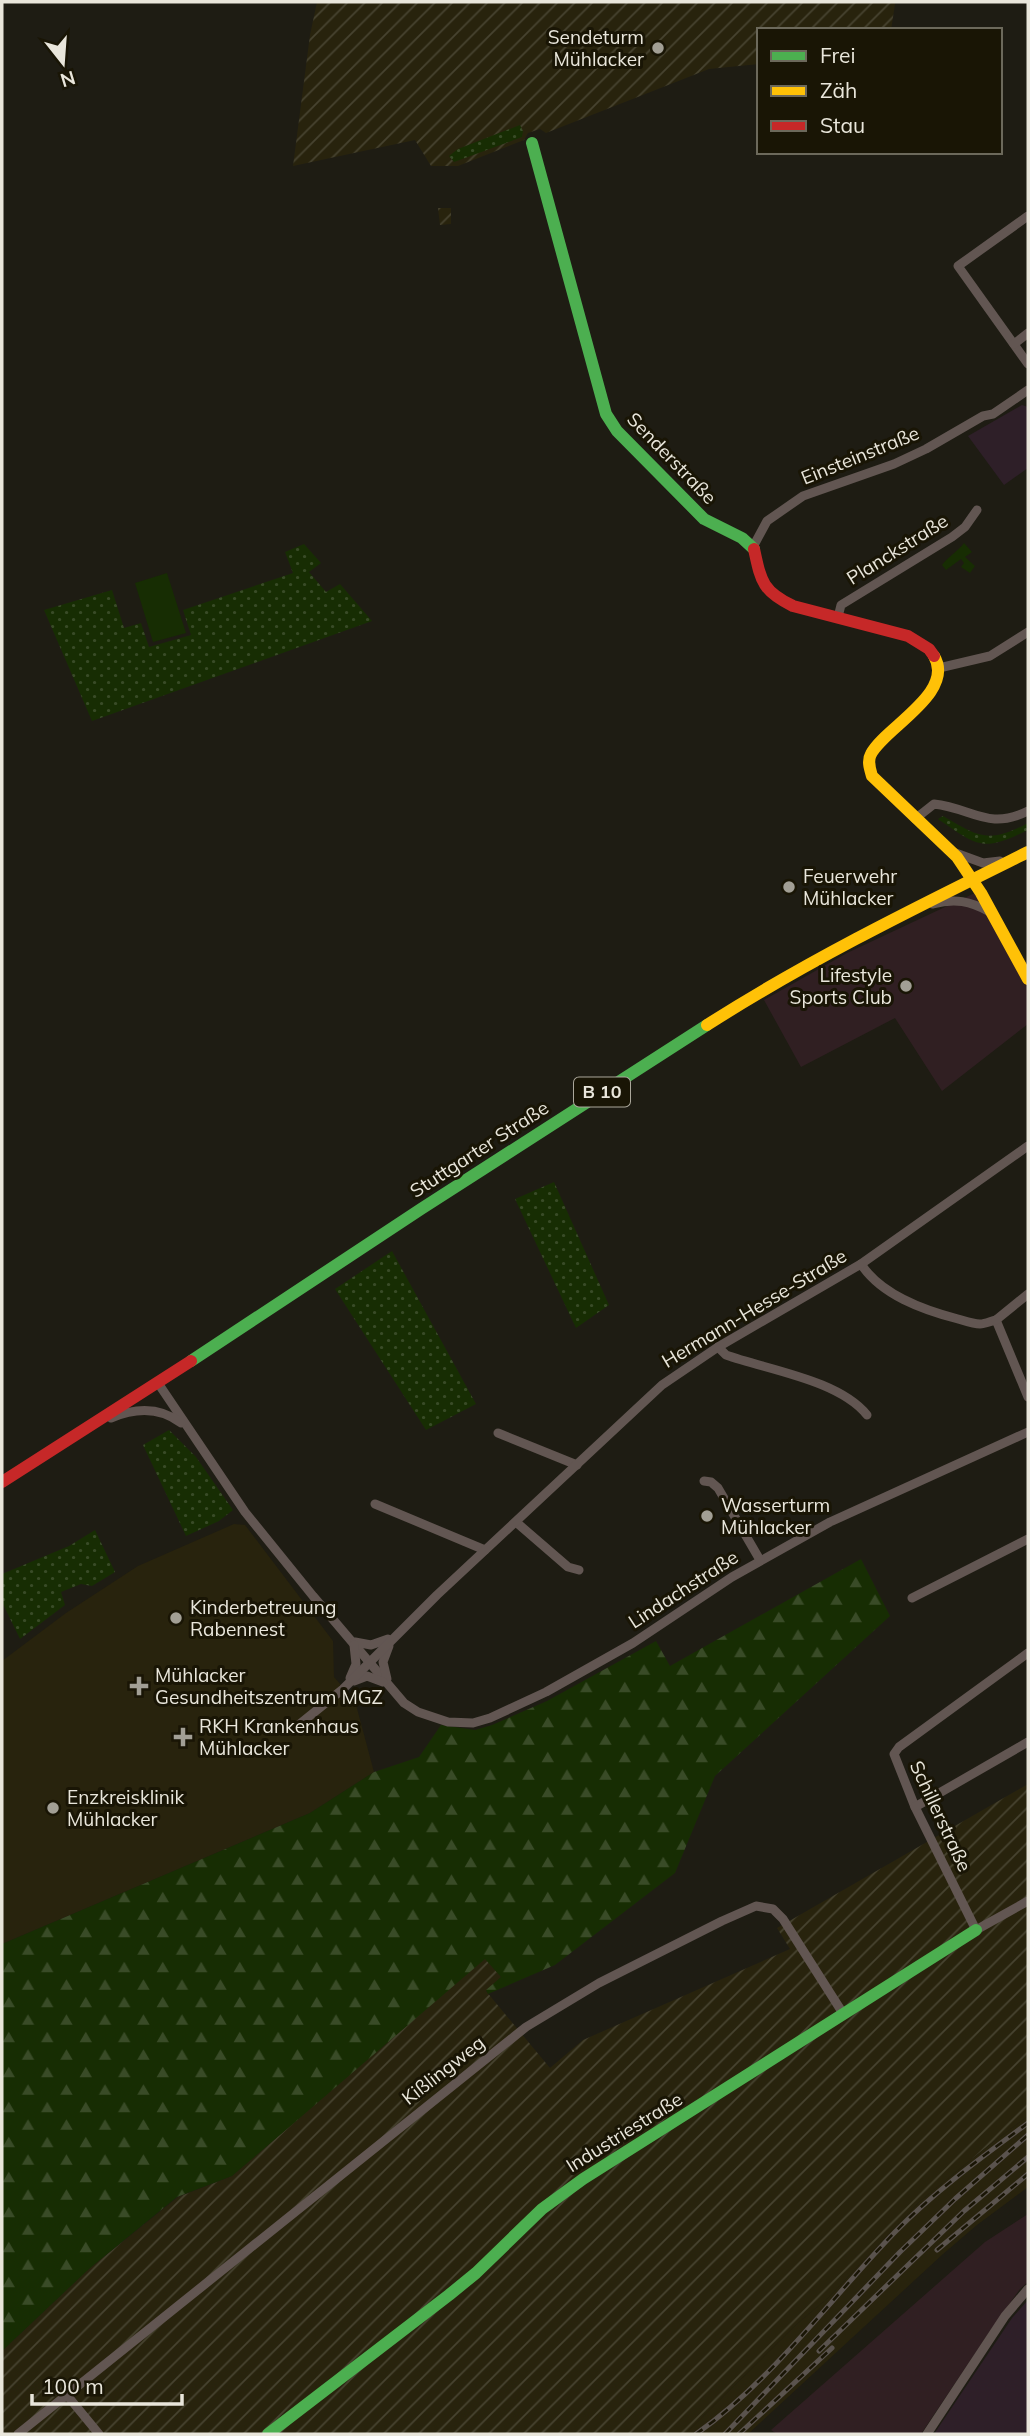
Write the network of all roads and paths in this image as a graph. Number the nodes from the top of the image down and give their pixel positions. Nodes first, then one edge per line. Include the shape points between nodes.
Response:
1 (532, 143) dead end
2 (1028, 216) edge
3 (1028, 333) edge
4 (1014, 344) junction
5 (1028, 364) edge
6 (1028, 390) edge
7 (977, 510) dead end
8 (753, 547) junction
9 (838, 617) junction
10 (1028, 632) edge
11 (939, 668) junction
12 (1028, 811) edge
13 (915, 819) junction
14 (951, 852) junction
15 (1025, 853) edge
16 (973, 880) junction
17 (911, 910) junction
18 (990, 912) junction
19 (1028, 979) edge
20 (1028, 1146) edge
21 (861, 1264) junction
22 (1028, 1294) edge
23 (996, 1320) junction
24 (718, 1347) junction
25 (158, 1383) junction
26 (1028, 1397) edge
27 (867, 1415) dead end
28 (188, 1428) junction
29 (84, 1430) junction
30 (1028, 1432) edge
31 (498, 1433) dead end
32 (577, 1465) junction
33 (704, 1481) dead end
34 (2, 1482) edge
35 (375, 1504) dead end
36 (516, 1522) junction
37 (1028, 1539) edge
38 (485, 1550) junction
39 (760, 1560) junction
40 (579, 1570) dead end
41 (912, 1598) dead end
42 (401, 1630) junction
43 (350, 1639) junction
44 (1028, 1653) edge
45 (369, 1661) junction
46 (343, 1689) junction
47 (393, 1689) junction
48 (296, 1727) dead end
49 (1028, 1742) edge
50 (915, 1807) junction
51 (1028, 1901) edge
52 (976, 1930) junction
53 (844, 2015) junction
54 (1028, 2289) edge
55 (66, 2394) junction
56 (18, 2434) edge
57 (99, 2434) edge
58 (268, 2434) edge
59 (927, 2434) edge

1 - 8 street, Senderstraße via 606,414 617,431 704,519
2 - 4 street via 958,267
3 - 4 street
4 - 5 street
6 - 8 street, Einsteinstraße via 926,449 803,496 767,521
7 - 9 street, Planckstraße via 952,537 841,605
8 - 9 street via 758,575 770,593 793,606
9 - 11 street via 917,639 931,649
10 - 11 street via 990,656
11 - 13 street via 931,692 869,760 879,784
12 - 13 street via 997,820 934,804
13 - 14 street
14 - 15 street via 983,863
14 - 16 street
15 - 16 street, Stuttgarter Straße / B 10
16 - 17 street, Stuttgarter Straße / B 10
16 - 18 street
17 - 18 street via 958,900
17 - 25 street, Stuttgarter Straße / B 10 via 728,1010
18 - 19 street
20 - 21 street, Hermann-Hesse-Straße
21 - 23 street via 869,1276 914,1304 979,1324
21 - 24 street, Hermann-Hesse-Straße
22 - 23 street
23 - 26 street
24 - 27 street via 726,1355 837,1392
24 - 32 street, Hermann-Hesse-Straße via 663,1385
25 - 28 street
25 - 29 street, Stuttgarter Straße / B 10
28 - 29 street via 171,1415 149,1410 118,1415
28 - 43 street via 245,1512
29 - 34 street, Stuttgarter Straße / B 10
30 - 39 street, Lindachstraße via 847,1513
31 - 32 street
32 - 36 street, Hermann-Hesse-Straße
33 - 39 street via 718,1488
35 - 38 street
36 - 38 street, Hermann-Hesse-Straße
36 - 40 street via 568,1567
37 - 41 street
38 - 42 street, Hermann-Hesse-Straße
39 - 47 street, Lindachstraße via 633,1643 546,1692 473,1723 448,1723 418,1712
42 - 43 street, Hermann-Hesse-Straße via 371,1645
42 - 45 street, Hermann-Hesse-Straße
42 - 47 street via 383,1662
43 - 45 street
43 - 46 street, Hermann-Hesse-Straße via 356,1664
44 - 50 street, Schillerstraße via 895,1750
45 - 46 street, Hermann-Hesse-Straße
45 - 47 street, Lindachstraße
46 - 47 street via 367,1676
46 - 48 street, Hermann-Hesse-Straße
49 - 50 street
50 - 52 street, Schillerstraße
51 - 52 street, Industriestraße
52 - 53 street, Industriestraße
53 - 55 street, Kißlingweg via 773,1909 756,1906 722,1921 599,1983 526,2027
53 - 58 street, Industriestraße via 583,2179 542,2209 449,2295
54 - 59 street
55 - 56 street, Kißlingweg
55 - 57 street

